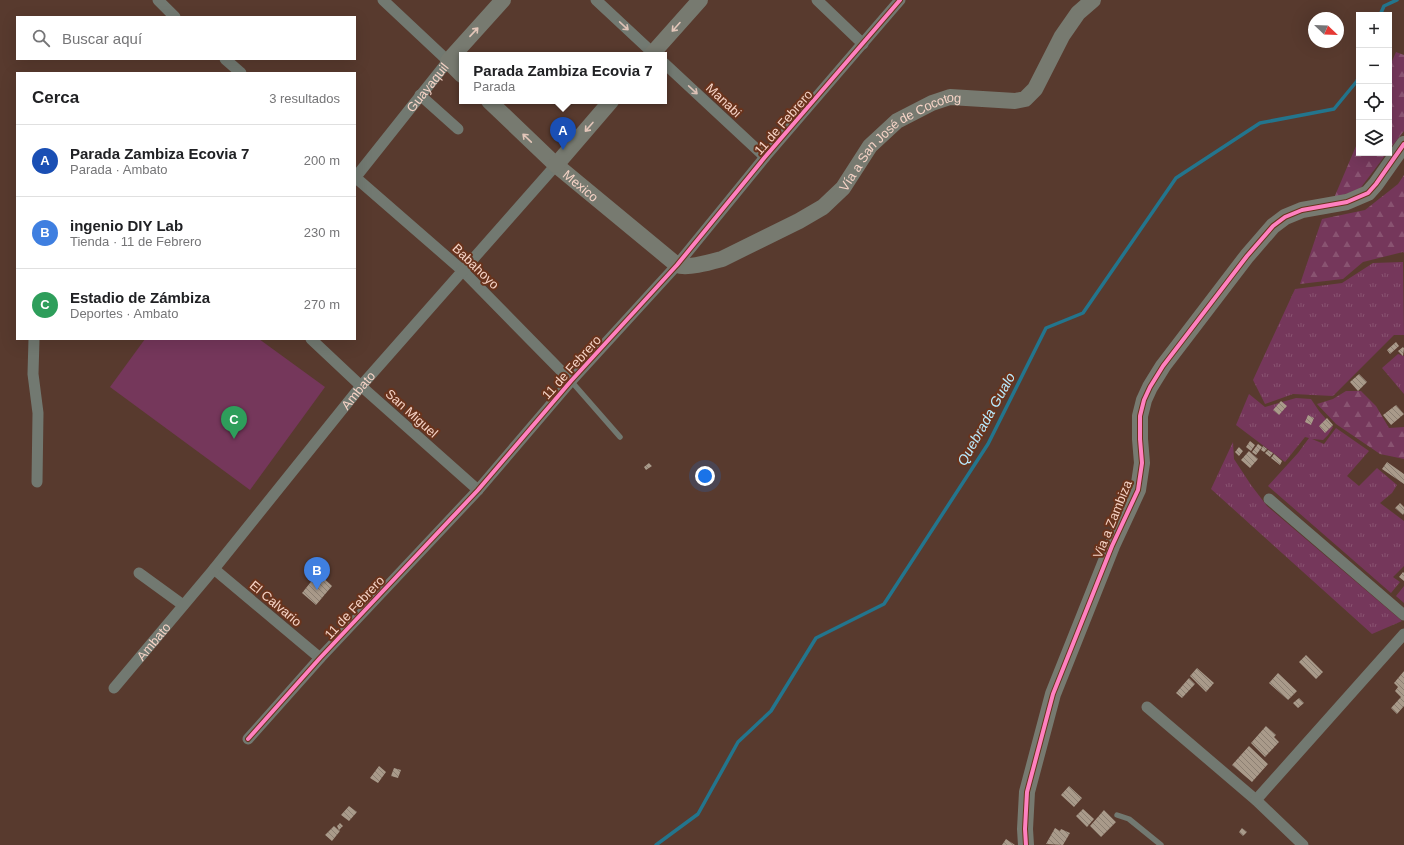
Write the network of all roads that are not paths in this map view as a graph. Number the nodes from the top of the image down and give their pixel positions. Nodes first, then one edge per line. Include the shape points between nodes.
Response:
1 (158, 0) edge
2 (383, 0) edge
3 (503, 0) edge
4 (596, 0) edge
5 (700, 0) edge
6 (817, 0) edge
7 (900, 0) edge
8 (1093, 0) edge
9 (174, 16) edge
10 (863, 44) junction
11 (652, 52) edge
12 (659, 52) edge
13 (226, 60) edge
14 (448, 61) junction
15 (667, 66) edge
16 (240, 72) edge
17 (459, 72) edge
18 (420, 95) junction
19 (492, 104) edge
20 (608, 104) edge
21 (458, 129) dead end
22 (1404, 144) edge
23 (765, 157) junction
24 (556, 165) junction
25 (356, 177) edge
26 (356, 179) edge
27 (677, 265) junction
28 (463, 271) junction
29 (34, 340) edge
30 (312, 340) edge
31 (570, 381) junction
32 (361, 386) junction
33 (620, 437) dead end
34 (37, 482) dead end
35 (478, 490) junction
36 (1269, 499) dead end
37 (214, 569) junction
38 (139, 573) dead end
39 (183, 605) junction
40 (1404, 615) edge
41 (1404, 634) edge
42 (320, 658) junction
43 (114, 688) dead end
44 (1147, 707) dead end
45 (248, 739) dead end
46 (1256, 800) junction
47 (1117, 815) dead end
48 (1026, 845) edge
49 (1161, 845) edge
50 (1303, 845) edge

1 - 9 street
2 - 14 street
14 -> 3 street, Guayaquil
4 -> 11 street, Manabi
5 -> 12 street
6 - 10 street
7 - 10 street, 11 de Febrero
8 - 27 street, Vía a San José de Cocotog via 1078,12 1062,36 1035,89 1026,99 1015,101 950,97 932,103 897,121 870,146 843,188 823,207 722,259 681,267
10 - 23 street, 11 de Febrero
13 - 16 street
14 - 17 street
14 - 18 street, Guayaquil
15 -> 23 street, Manabi
18 - 21 street
18 - 25 street, Guayaquil
24 -> 19 street, Mexico
20 -> 24 street, Ambato
22 - 48 street, Via a Zambiza via 1368,193 1347,202 1302,210 1285,217 1273,226 1247,256 1163,366 1150,387 1140,416 1142,463 1138,490 1112,546 1053,694 1027,792
23 - 27 street, 11 de Febrero
24 - 27 street, Mexico
24 - 28 street, Ambato
26 - 28 street, Babahoyo
27 - 31 street, 11 de Febrero
28 - 31 street, Babahoyo
28 - 32 street, Ambato
29 - 34 street via 33,374 38,421
30 - 32 street, San Miguel
31 - 33 lane
31 - 35 street, 11 de Febrero
32 - 35 street, San Miguel
32 - 37 street, Ambato
35 - 42 street, 11 de Febrero
36 - 40 street
37 - 39 street, Ambato
37 - 42 street, El Calvario
38 - 39 street
39 - 43 street, Ambato
41 - 46 street
42 - 45 street, 11 de Febrero
44 - 46 street
46 - 50 street
47 - 49 lane via 1129,819

